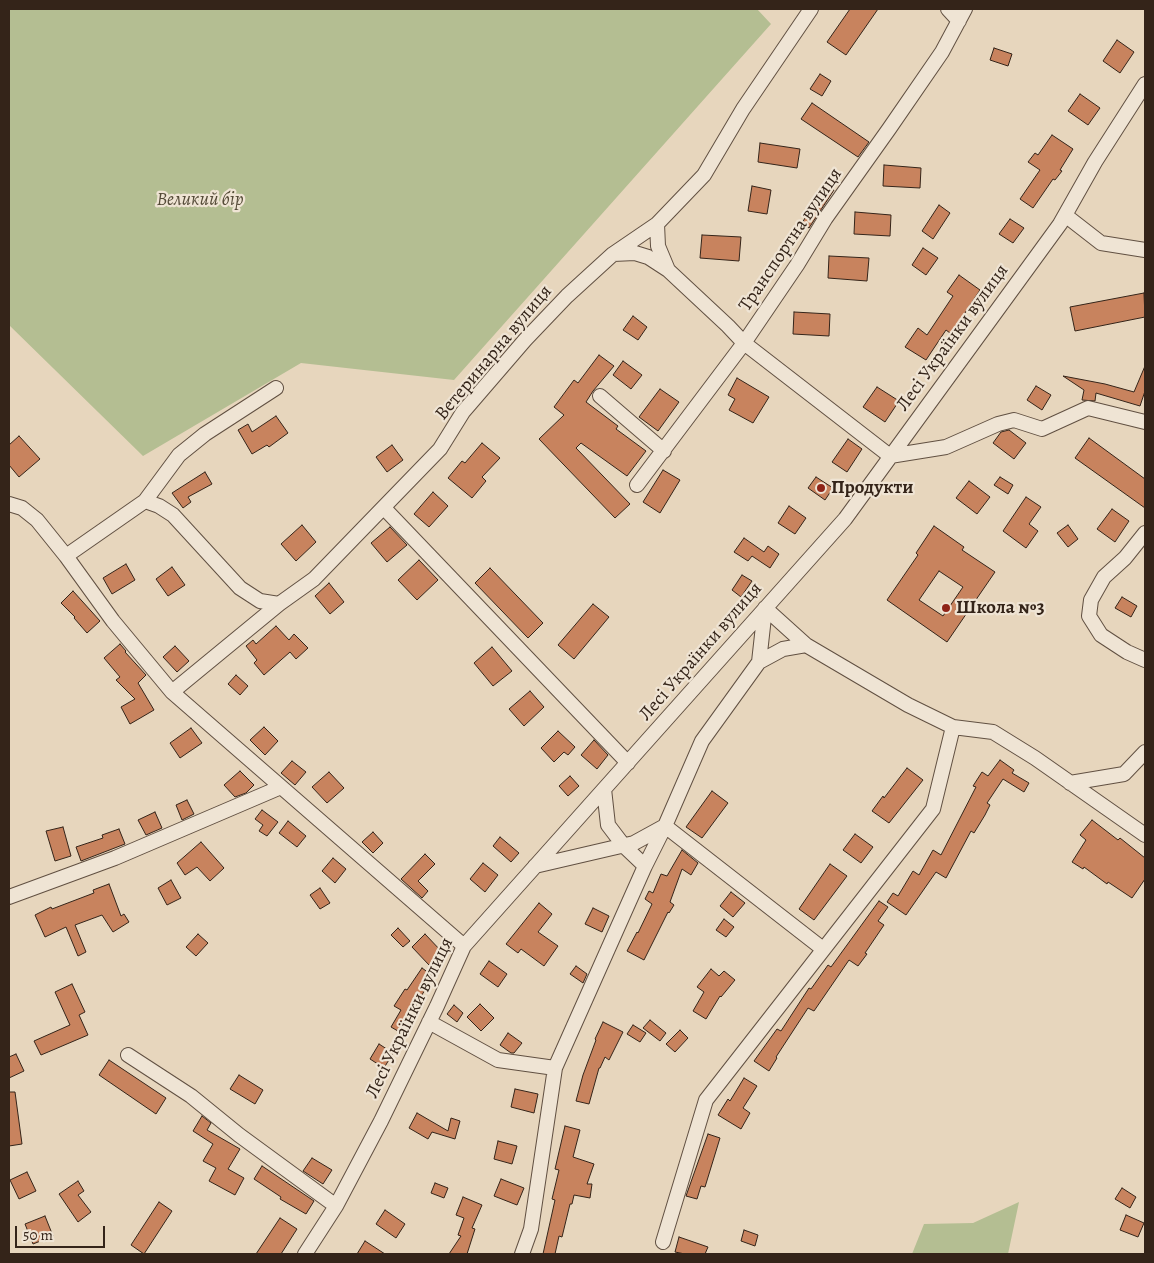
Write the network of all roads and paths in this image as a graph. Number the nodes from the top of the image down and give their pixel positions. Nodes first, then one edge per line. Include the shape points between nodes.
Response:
1 (811, 9) edge
2 (948, 9) edge
3 (966, 9) edge
4 (958, 22) junction
5 (1145, 84) edge
6 (1065, 215) junction
7 (657, 224) junction
8 (1145, 250) edge
9 (613, 254) junction
10 (668, 270) junction
11 (744, 343) junction
12 (276, 388) dead end
13 (600, 396) dead end
14 (1145, 422) edge
15 (664, 451) junction
16 (890, 456) junction
17 (637, 486) dead end
18 (145, 501) junction
19 (9, 504) edge
20 (384, 508) junction
21 (1145, 533) edge
22 (66, 556) junction
23 (279, 604) junction
24 (765, 608) junction
25 (806, 645) junction
26 (1145, 660) edge
27 (759, 662) junction
28 (172, 692) junction
29 (953, 727) junction
30 (1145, 752) edge
31 (628, 763) junction
32 (1070, 783) junction
33 (282, 787) junction
34 (604, 789) junction
35 (665, 826) junction
36 (1145, 835) edge
37 (624, 846) junction
38 (535, 866) junction
39 (645, 866) junction
40 (9, 896) edge
41 (464, 946) junction
42 (824, 949) junction
43 (429, 1022) junction
44 (128, 1055) dead end
45 (555, 1068) junction
46 (336, 1206) junction
47 (663, 1242) dead end
48 (305, 1254) edge
49 (522, 1254) edge

1 - 7 street, Ветеринарна вулиця via 704,176
2 - 4 street
3 - 4 street, Транспортна вулиця
4 - 11 street, Транспортна вулиця via 942,52 825,219
5 - 6 street, Лесі Українки вулиця
6 - 8 street via 1101,243
6 - 16 street, Лесі Українки вулиця
7 - 9 street, Ветеринарна вулиця
7 - 10 street via 658,246
9 - 10 street via 635,253
9 - 20 street, Ветеринарна вулиця via 524,340 463,412 440,449
10 - 11 street
11 - 15 street, Транспортна вулиця
11 - 16 street
12 - 18 street via 205,434 179,455
13 - 15 street
14 - 16 street via 1088,408 1042,429 1014,420 946,447
15 - 17 street, Транспортна вулиця
16 - 24 street, Лесі Українки вулиця via 845,519
18 - 22 street
18 - 23 street via 173,515 240,588 260,601
19 - 22 street via 22,508 37,520
20 - 23 street, Ветеринарна вулиця via 314,579
20 - 31 street
21 - 26 street via 1126,558 1104,577 1091,600 1089,616 1101,635
22 - 28 street via 113,621
23 - 28 street, Ветеринарна вулиця
24 - 25 street
24 - 27 street
24 - 31 street, Лесі Українки вулиця
25 - 27 street via 783,649
25 - 29 street via 908,705
27 - 35 street via 702,741
28 - 33 street
29 - 32 street via 993,732
29 - 42 street via 933,809
30 - 32 street via 1124,774
31 - 34 street, Лесі Українки вулиця
32 - 36 street
33 - 40 street via 115,858
33 - 41 street
34 - 37 street via 608,825
34 - 38 street, Лесі Українки вулиця
35 - 37 street
35 - 39 street
35 - 42 street
37 - 38 street
37 - 39 street
38 - 41 street, Лесі Українки вулиця
39 - 45 street
41 - 43 street, Лесі Українки вулиця
42 - 47 street via 706,1100
43 - 45 street via 498,1060
43 - 46 street, Лесі Українки вулиця
44 - 46 street via 191,1096
45 - 49 street via 531,1229
46 - 48 street, Лесі Українки вулиця

